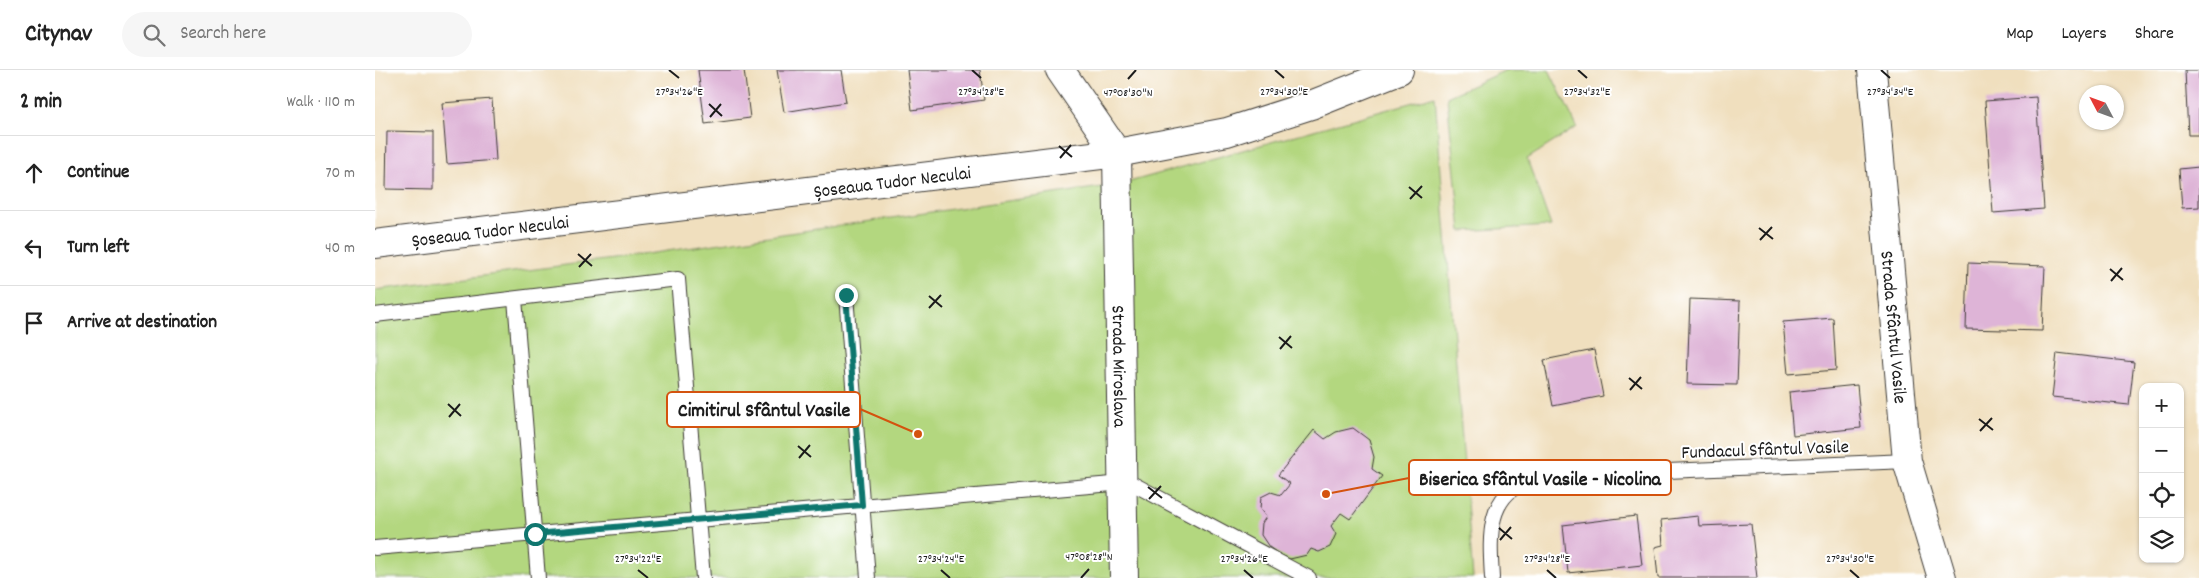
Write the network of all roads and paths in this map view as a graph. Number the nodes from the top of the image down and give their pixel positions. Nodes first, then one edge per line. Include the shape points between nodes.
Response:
1 (1060, 70) edge
2 (1399, 70) edge
3 (1872, 70) edge
4 (1117, 153) junction
5 (375, 244) edge
6 (846, 295) dead end
7 (515, 299) junction
8 (375, 316) edge
9 (1907, 461) junction
10 (1124, 482) junction
11 (862, 505) junction
12 (699, 520) junction
13 (535, 534) junction
14 (375, 548) edge
15 (538, 578) edge
16 (703, 578) edge
17 (868, 578) edge
18 (1124, 578) edge
19 (1309, 578) edge
20 (1492, 578) edge
21 (1942, 578) edge

1 - 4 street
2 - 4 street, Șoseaua Tudor Neculai via 1311,105 1227,132
3 - 9 street, Strada Sfântul Vasile
4 - 5 street, Șoseaua Tudor Neculai
4 - 10 street, Strada Miroslava
6 - 11 lane
7 - 8 lane
7 - 12 lane via 677,279
7 - 13 lane
9 - 20 lane, Fundacul Sfântul Vasile via 1572,475 1529,481 1511,490 1493,518 1490,543
9 - 21 street, Strada Sfântul Vasile
10 - 11 lane
10 - 18 street, Strada Miroslava
10 - 19 lane
11 - 12 lane
11 - 17 lane
12 - 13 lane
12 - 16 lane
13 - 14 lane
13 - 15 lane

